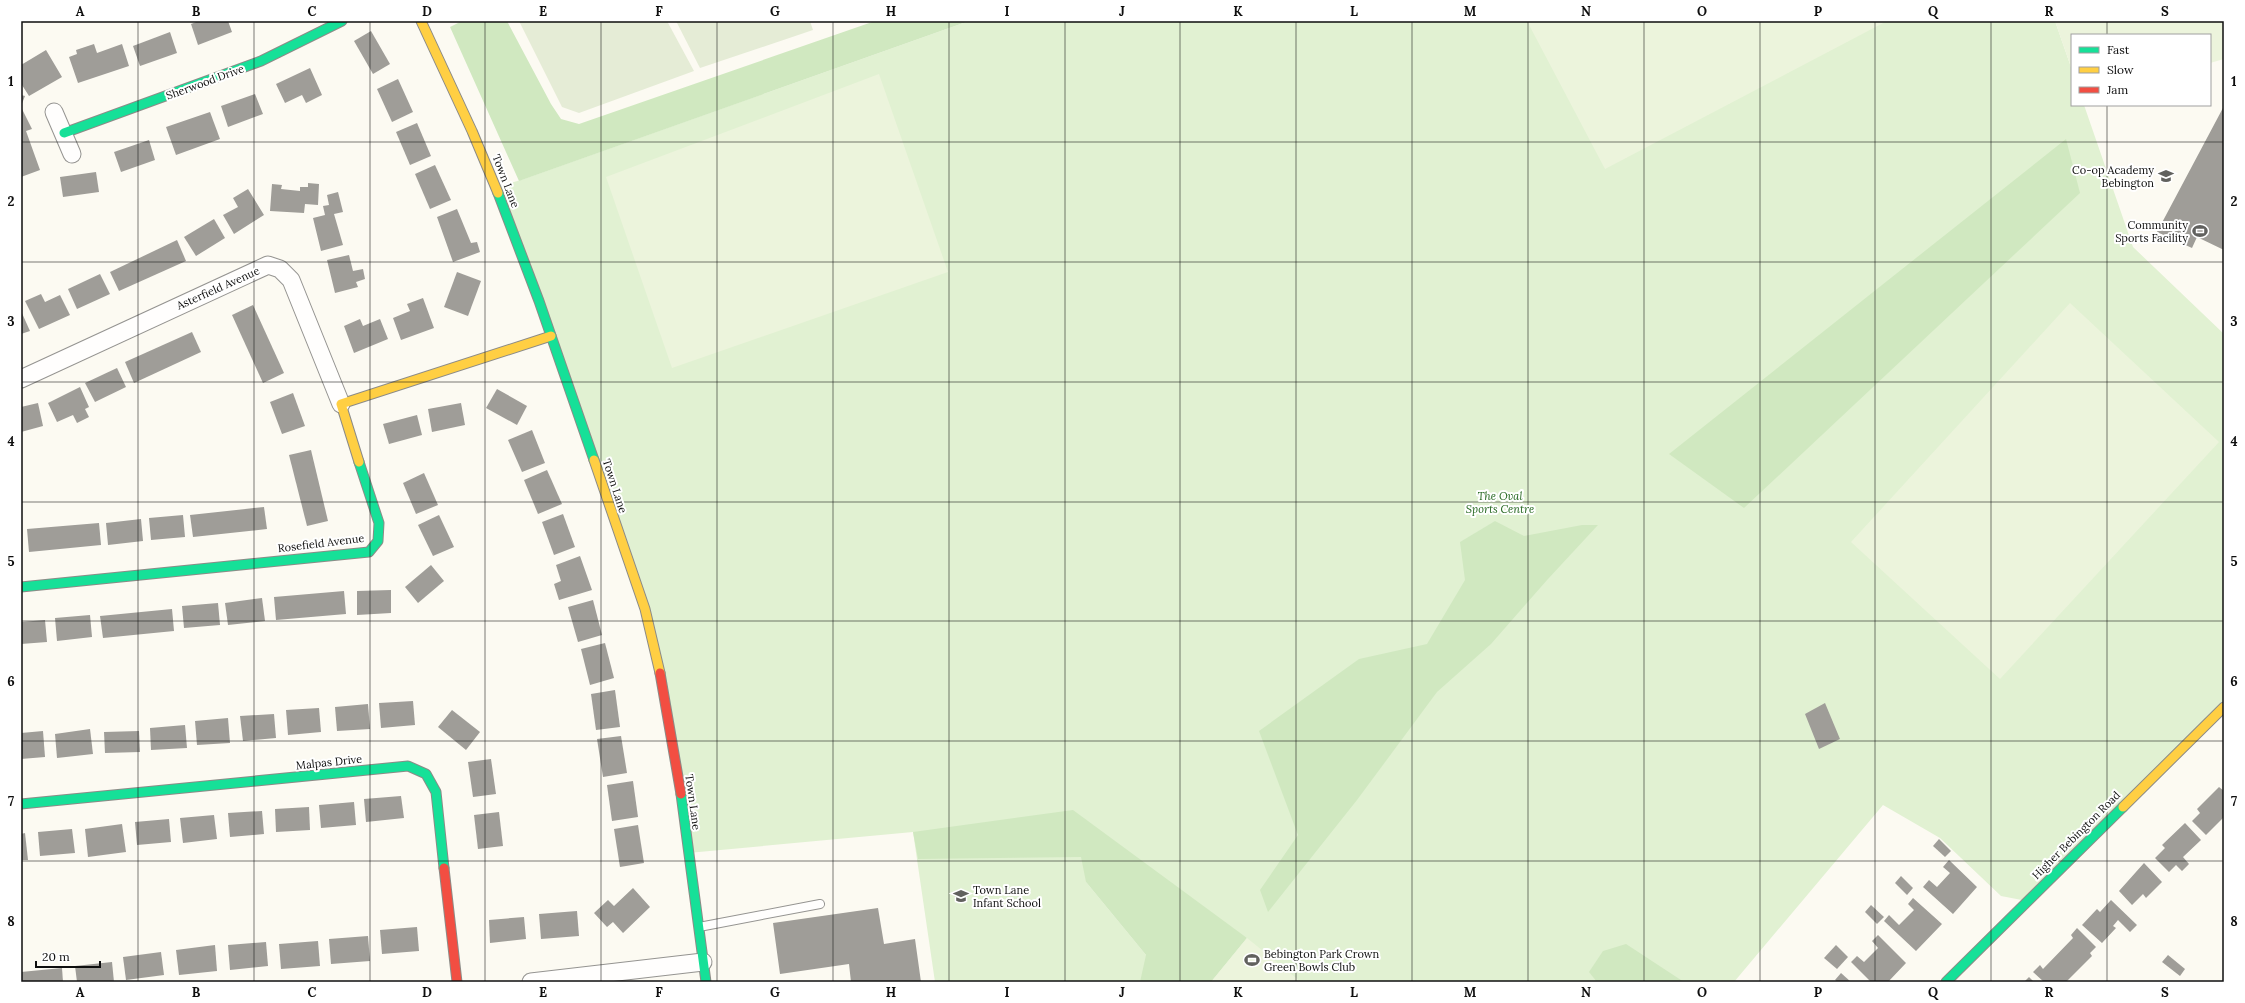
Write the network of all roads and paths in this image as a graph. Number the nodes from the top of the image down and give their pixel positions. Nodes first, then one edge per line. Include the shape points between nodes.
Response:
1 (342, 21) edge
2 (421, 21) edge
3 (54, 112) dead end
4 (64, 133) junction
5 (72, 154) dead end
6 (551, 336) junction
7 (21, 379) edge
8 (341, 404) junction
9 (21, 587) edge
10 (2224, 707) edge
11 (21, 804) edge
12 (820, 904) dead end
13 (698, 927) junction
14 (703, 962) junction
15 (457, 982) edge
16 (531, 982) edge
17 (706, 982) edge
18 (1946, 982) edge

1 - 4 street, Sherwood Drive via 261,61
2 - 6 street, Town Lane via 456,90 492,174
3 - 4 street
4 - 5 street
6 - 8 street
6 - 13 street, Town Lane via 648,620 678,779
7 - 8 street, Asterfield Avenue via 268,265 280,269 291,280
8 - 9 street, Rosefield Avenue via 379,523 378,541 369,552
10 - 18 street, Higher Bebington Road
11 - 15 street, Malpas Drive via 408,766 420,768 431,778 436,792
12 - 13 lane
13 - 14 street, Town Lane
14 - 16 street
14 - 17 street, Town Lane

